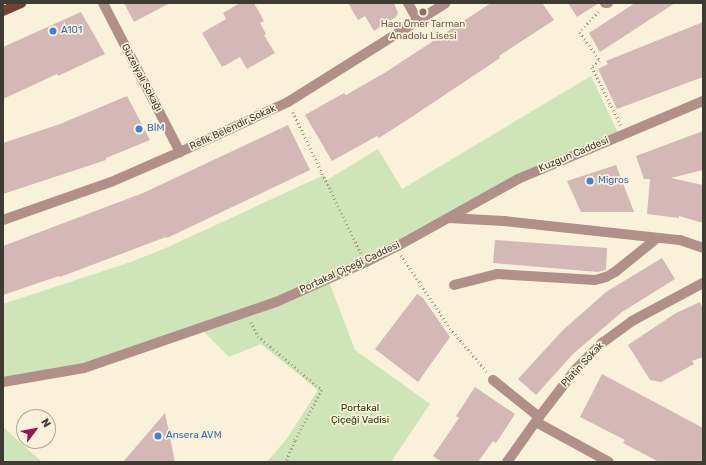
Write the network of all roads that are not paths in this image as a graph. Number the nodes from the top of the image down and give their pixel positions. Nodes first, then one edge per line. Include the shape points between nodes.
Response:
1 (21, 3) edge
2 (102, 3) edge
3 (408, 3) edge
4 (446, 3) edge
5 (3, 11) edge
6 (418, 21) junction
7 (703, 101) edge
8 (180, 152) junction
9 (449, 218) junction
10 (3, 220) edge
11 (657, 238) junction
12 (703, 248) edge
13 (703, 283) edge
14 (454, 285) dead end
15 (493, 380) road end
16 (3, 382) edge
17 (537, 419) junction
18 (507, 462) edge
19 (609, 462) edge

1 - 5 main road
2 - 8 street, Güzelyalı Sokağı
3 - 6 street
4 - 6 street, Refik Belendir Sokak
6 - 8 street, Refik Belendir Sokak via 288,102
7 - 9 street, Kuzgun Caddesi via 518,178
8 - 10 street, Refik Belendir Sokak via 111,182
9 - 11 street via 504,221
9 - 16 street, Portakal Çiçeği Caddesi via 366,262 276,302 84,368
11 - 12 street via 680,240
11 - 14 street via 615,272 595,280 497,274
13 - 17 street, Platin Sokak via 632,321 602,343 576,370
15 - 17 street
17 - 18 street, Platin Sokak
17 - 19 street

